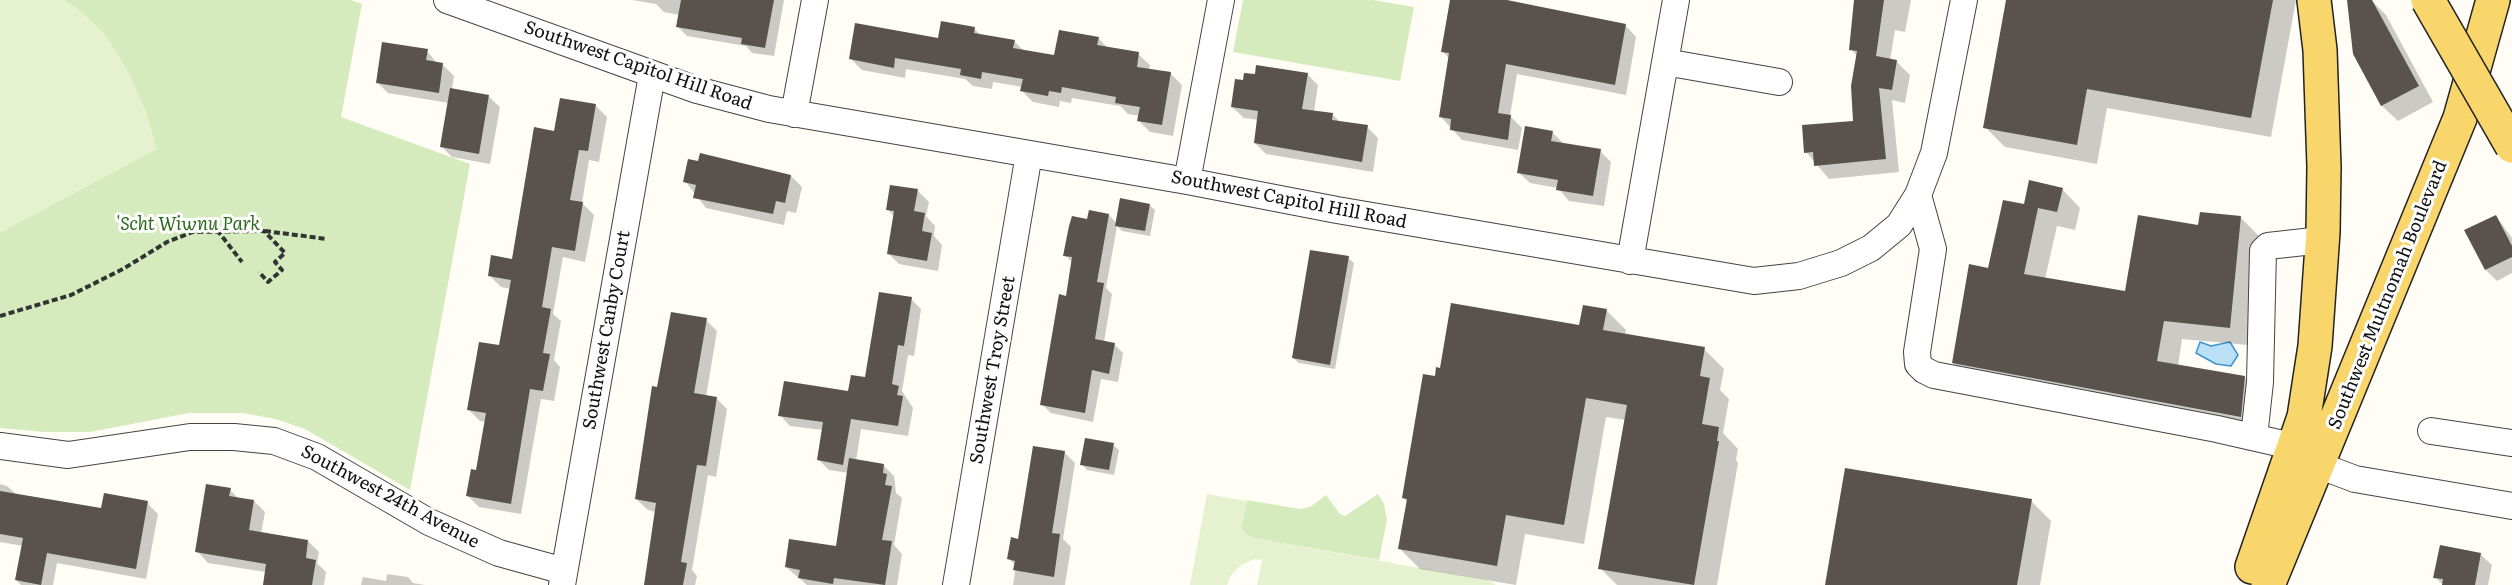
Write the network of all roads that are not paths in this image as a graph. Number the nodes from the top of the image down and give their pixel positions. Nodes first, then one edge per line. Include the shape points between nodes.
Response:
1 (447, 0) edge
2 (815, 0) edge
3 (1221, 0) edge
4 (1676, 0) edge
5 (1964, 0) edge
6 (2314, 0) edge
7 (2428, 0) edge
8 (2493, 0) edge
9 (1665, 62) junction
10 (652, 75) junction
11 (1779, 82) dead end
12 (794, 114) junction
13 (2512, 146) edge
14 (1029, 154) junction
15 (1187, 180) junction
16 (1918, 195) junction
17 (2322, 240) junction
18 (1630, 261) junction
19 (2431, 431) dead end
20 (2254, 437) junction
21 (2511, 443) edge
22 (0, 446) edge
23 (2307, 456) junction
24 (2512, 506) edge
25 (563, 578) edge
26 (956, 585) edge
27 (2246, 585) edge
28 (2268, 585) edge

1 - 10 street, Southwest Capitol Hill Road
2 - 12 street
3 - 15 street
4 - 9 street
5 - 16 street, Southwest Capitol Hill Road via 1939,137
6 - 17 main road via 2323,117
7 - 13 main road, bridge
8 - 23 main road, Southwest Multnomah Boulevard via 2460,118
9 - 11 street
9 - 18 street
10 - 12 street, Southwest Capitol Hill Road via 721,98
10 - 25 street, Southwest Canby Court
12 - 14 street, Southwest Capitol Hill Road
14 - 15 street, Southwest Capitol Hill Road
14 - 26 street, Southwest Troy Street
15 - 18 street, Southwest Capitol Hill Road
16 - 18 street, Southwest Capitol Hill Road via 1899,225 1871,249 1799,276 1748,280
16 - 20 street via 1933,249 1918,364 1934,375
17 - 20 street via 2268,246 2263,251 2260,382
17 - 23 main road via 2308,397
19 - 21 street
20 - 23 street
22 - 25 street, Southwest 24th Avenue via 69,455 190,437 274,441 317,457 439,526
23 - 24 street via 2355,479
23 - 27 main road
23 - 28 main road, Southwest Multnomah Boulevard

